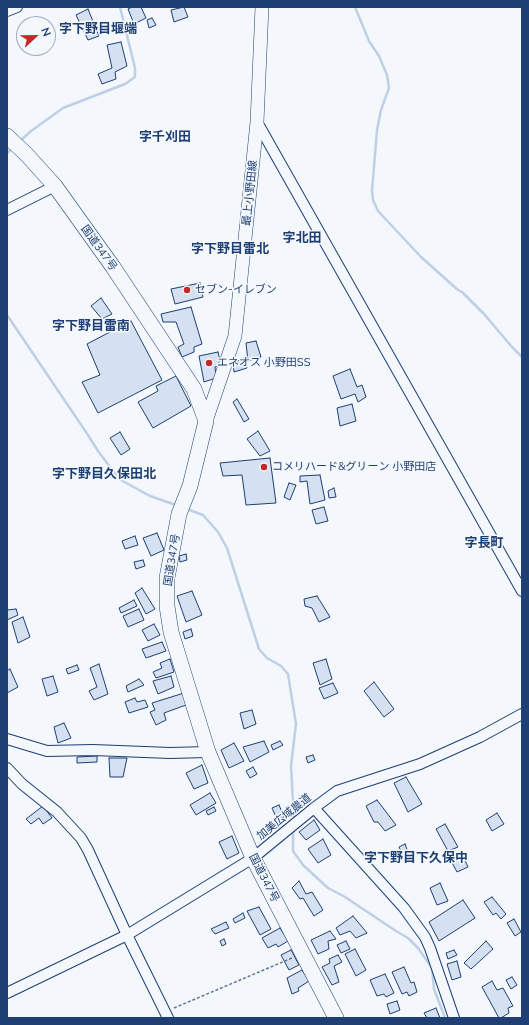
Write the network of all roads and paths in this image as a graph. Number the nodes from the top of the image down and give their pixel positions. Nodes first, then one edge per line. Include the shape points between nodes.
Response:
1 (17, 7) edge
2 (262, 7) edge
3 (7, 11) edge
4 (257, 122) junction
5 (13, 142) edge
6 (54, 186) junction
7 (7, 210) edge
8 (206, 421) junction
9 (522, 591) edge
10 (522, 714) edge
11 (7, 738) edge
12 (208, 752) junction
13 (7, 768) edge
14 (314, 808) junction
15 (253, 858) junction
16 (127, 935) junction
17 (303, 953) junction
18 (7, 993) edge
19 (166, 1015) edge
20 (336, 1018) edge
21 (454, 1018) edge

1 - 3 street
2 - 4 main road, 最上小野田線
4 - 8 main road, 最上小野田線 via 235,336
4 - 9 street
5 - 6 highway, 国道347号
6 - 7 street
6 - 8 highway, 国道347号 via 113,266 194,389
8 - 12 highway, 国道347号 via 190,486 179,514 167,578 167,606 171,632
10 - 14 street, 加美広域農道 via 480,737 420,764 337,791
11 - 12 street via 47,751
12 - 15 highway, 国道347号
13 - 16 street via 22,784 57,812 81,838
14 - 15 street, 加美広域農道
14 - 21 street via 404,908 425,937
15 - 16 street, 加美広域農道
15 - 17 highway, 国道347号
16 - 18 street, 加美広域農道
16 - 19 street
17 - 19 path
17 - 20 highway, 国道347号

